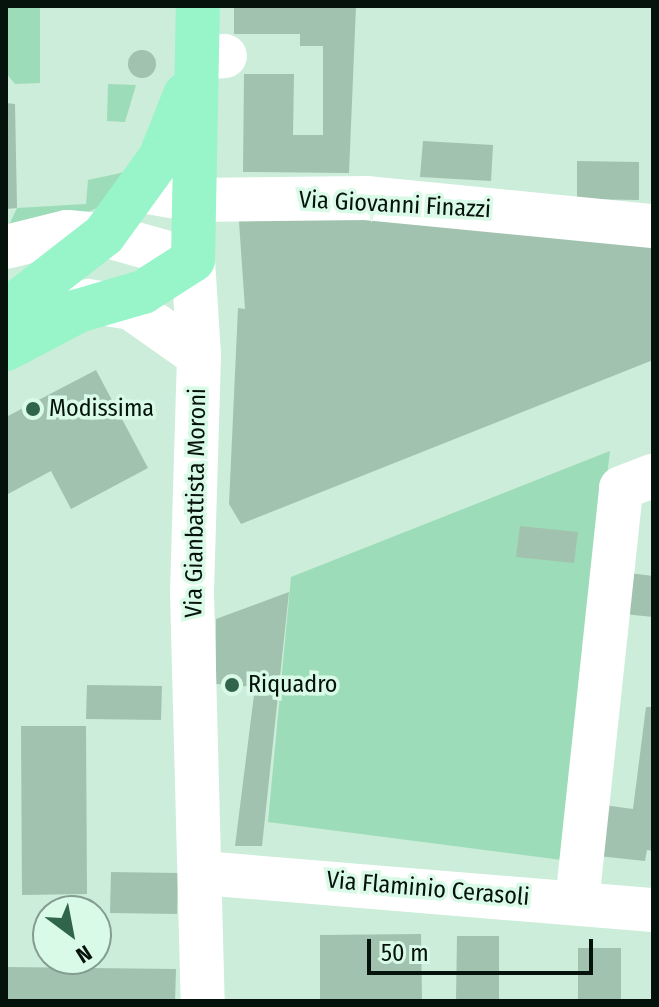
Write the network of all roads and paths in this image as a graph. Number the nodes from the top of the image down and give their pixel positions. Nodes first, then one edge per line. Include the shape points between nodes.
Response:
1 (198, 6) edge
2 (205, 63) junction
3 (137, 190) junction
4 (194, 200) junction
5 (653, 226) edge
6 (104, 235) junction
7 (6, 247) edge
8 (193, 260) junction
9 (15, 293) edge
10 (106, 302) junction
11 (6, 349) edge
12 (199, 356) junction
13 (653, 476) edge
14 (202, 873) junction
15 (577, 902) junction
16 (653, 910) edge
17 (203, 1001) edge

1 - 2 main road, Via Gianbattista Moroni
2 - 3 main road via 160,158
2 - 4 main road, Via Gianbattista Moroni
3 - 4 street, Via Giovanni Finazzi
3 - 6 main road
4 - 5 street, Via Giovanni Finazzi via 366,198
4 - 8 main road, Via Gianbattista Moroni
6 - 7 street via 67,232
6 - 8 street
6 - 9 main road
8 - 10 main road via 143,292
8 - 12 street, Via Gianbattista Moroni
9 - 10 street
10 - 11 main road
10 - 12 street via 148,317
12 - 14 street, Via Gianbattista Moroni via 192,593
13 - 15 street via 621,488
14 - 15 street, Via Flaminio Cerasoli
14 - 17 street, Via Gianbattista Moroni
15 - 16 street, Via Flaminio Cerasoli

